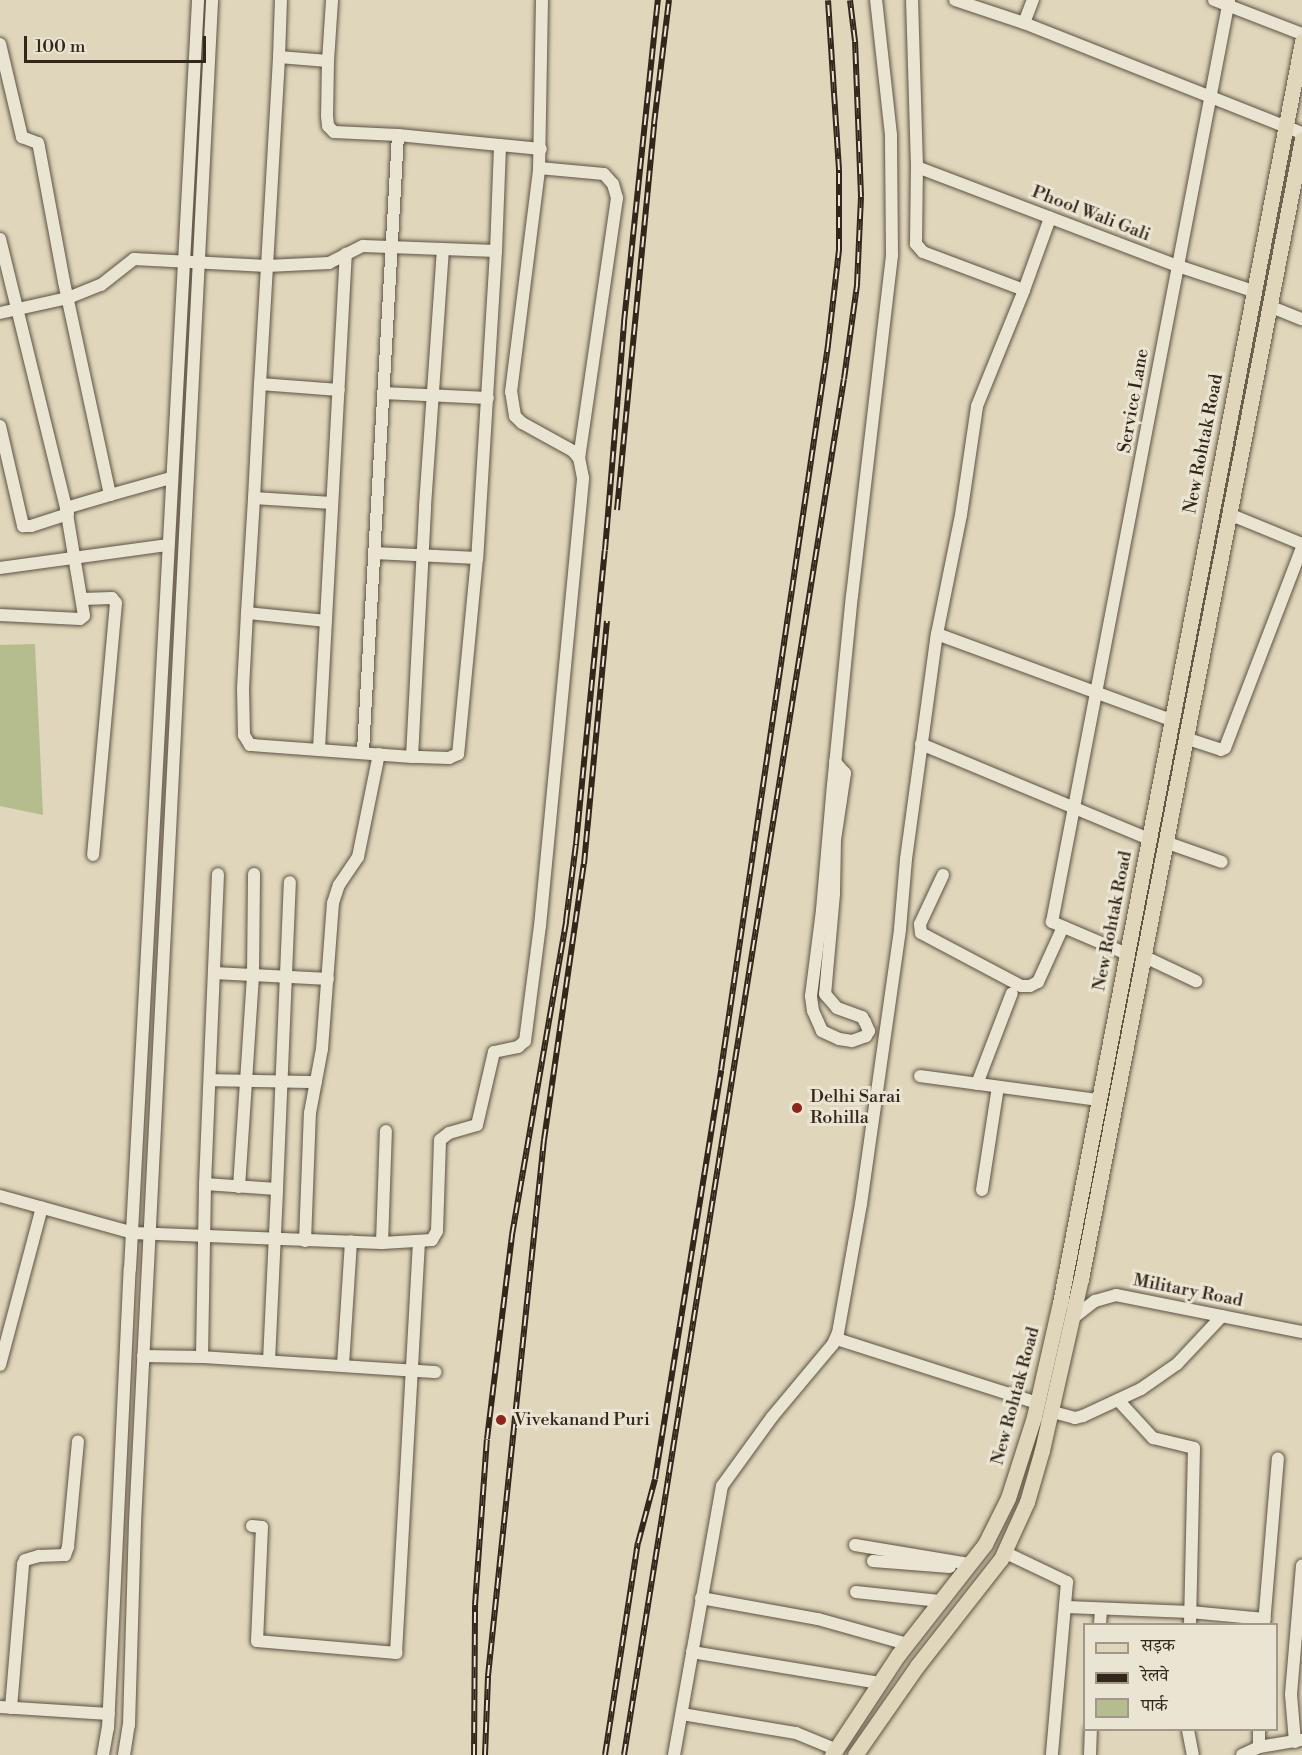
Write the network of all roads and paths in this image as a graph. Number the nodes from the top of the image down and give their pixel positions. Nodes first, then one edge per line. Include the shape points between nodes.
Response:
1 (198, 0) edge
2 (212, 0) edge
3 (282, 0) edge
4 (333, 0) edge
5 (542, 0) edge
6 (876, 0) edge
7 (912, 0) edge
8 (955, 0) edge
9 (1034, 0) edge
10 (1214, 0) edge
11 (1229, 3) edge
12 (1024, 23) junction
13 (1302, 34) edge
14 (1302, 41) edge
15 (0, 44) edge
16 (279, 57) junction
17 (328, 62) junction
18 (1210, 97) junction
19 (1285, 127) junction
20 (1302, 133) edge
21 (398, 135) junction
22 (1302, 139) edge
23 (500, 145) junction
24 (541, 149) junction
25 (917, 167) junction
26 (539, 168) junction
27 (1050, 218) junction
28 (0, 239) edge
29 (391, 248) junction
30 (443, 250) junction
31 (496, 251) junction
32 (346, 254) junction
33 (183, 262) junction
34 (198, 264) junction
35 (267, 266) junction
36 (1178, 266) junction
37 (1024, 290) junction
38 (1253, 291) junction
39 (68, 298) junction
40 (1269, 306) junction
41 (17, 310) junction
42 (0, 313) edge
43 (1302, 319) edge
44 (260, 384) junction
45 (339, 390) junction
46 (383, 393) junction
47 (434, 396) junction
48 (488, 398) junction
49 (0, 426) edge
50 (579, 458) junction
51 (171, 478) junction
52 (110, 495) junction
53 (254, 498) junction
54 (332, 503) junction
55 (67, 511) junction
56 (1229, 514) junction
57 (168, 545) junction
58 (1302, 545) edge
59 (374, 553) junction
60 (423, 555) junction
61 (75, 558) junction
62 (477, 558) junction
63 (0, 568) edge
64 (82, 599) junction
65 (247, 613) junction
66 (0, 615) edge
67 (326, 621) junction
68 (937, 634) junction
69 (1096, 693) junction
70 (1171, 720) junction
71 (1185, 738) junction
72 (921, 744) junction
73 (319, 749) junction
74 (363, 752) junction
75 (379, 753) junction
76 (412, 757) junction
77 (835, 762) junction
78 (1074, 809) junction
79 (1149, 839) junction
80 (1165, 842) junction
81 (93, 855) dead end
82 (1222, 862) dead end
83 (218, 874) dead end
84 (254, 874) dead end
85 (943, 875) dead end
86 (290, 882) dead end
87 (1063, 927) junction
88 (1127, 954) junction
89 (1143, 956) junction
90 (215, 973) junction
91 (253, 974) junction
92 (285, 976) junction
93 (328, 979) junction
94 (1196, 981) dead end
95 (1012, 993) dead end
96 (920, 1076) dead end
97 (210, 1080) junction
98 (246, 1082) junction
99 (316, 1082) junction
100 (281, 1083) junction
101 (977, 1084) junction
102 (998, 1087) junction
103 (1098, 1100) junction
104 (386, 1131) dead end
105 (205, 1184) junction
106 (239, 1187) junction
107 (276, 1189) junction
108 (982, 1190) dead end
109 (0, 1196) edge
110 (42, 1207) junction
111 (133, 1233) junction
112 (151, 1234) junction
113 (204, 1237) junction
114 (275, 1239) junction
115 (305, 1241) junction
116 (351, 1241) junction
117 (419, 1242) junction
118 (382, 1243) junction
119 (1222, 1316) junction
120 (1073, 1318) junction
121 (1302, 1332) edge
122 (837, 1339) junction
123 (143, 1356) junction
124 (202, 1357) junction
125 (269, 1361) junction
126 (0, 1365) edge
127 (343, 1365) junction
128 (413, 1370) junction
129 (436, 1372) dead end
130 (1118, 1400) junction
131 (1037, 1403) junction
132 (1053, 1412) junction
133 (78, 1441) dead end
134 (1278, 1459) dead end
135 (252, 1526) dead end
136 (855, 1545) dead end
137 (1004, 1552) junction
138 (873, 1561) dead end
139 (1302, 1565) edge
140 (968, 1566) junction
141 (856, 1592) dead end
142 (701, 1598) junction
143 (940, 1601) junction
144 (1067, 1607) junction
145 (1101, 1609) junction
146 (1190, 1618) edge
147 (1264, 1622) edge
148 (1100, 1623) edge
149 (907, 1644) junction
150 (692, 1652) junction
151 (879, 1683) junction
152 (6, 1707) edge
153 (109, 1714) junction
154 (682, 1714) junction
155 (1091, 1731) edge
156 (1188, 1731) edge
157 (1259, 1731) edge
158 (1298, 1741) edge
159 (1259, 1747) junction
160 (1275, 1750) edge
161 (833, 1752) edge
162 (103, 1755) edge
163 (124, 1755) edge
164 (674, 1755) edge
165 (855, 1755) edge
166 (1052, 1755) edge
167 (1090, 1755) edge
168 (1193, 1755) edge
169 (1242, 1755) edge

1 - 33 street
2 - 34 street
3 - 16 street
4 - 17 street
5 - 24 street
6 - 77 street via 891,135 892,255
7 - 25 street
8 - 12 street
9 - 12 street
10 - 11 street
11 - 13 street
11 - 18 street, Service Lane
12 - 18 street
14 - 19 main road, New Rohtak Road
15 - 39 street via 22,138 38,143
16 - 17 street
16 - 35 street
17 - 21 street via 328,126 334,132
18 - 19 street
18 - 36 street, Service Lane
19 - 20 street
19 - 38 main road, New Rohtak Road
21 - 23 street
21 - 29 street
22 - 40 main road, New Rohtak Road
23 - 24 street
23 - 31 street
24 - 26 street
25 - 27 street, Phool Wali Gali
25 - 37 street via 919,249
26 - 50 street via 514,349 512,403 515,416 522,423
26 - 50 street via 604,174 613,183 617,198
27 - 36 street, Phool Wali Gali
27 - 37 street
28 - 41 street
29 - 30 street
29 - 32 street via 363,246
29 - 46 street
30 - 31 street
30 - 47 street
31 - 48 street
32 - 35 street via 329,263
32 - 45 street
33 - 34 street
33 - 39 street via 134,259 101,285
33 - 51 street
34 - 35 street
34 - 112 street
35 - 44 street
36 - 38 street, Phool Wali Gali
36 - 69 street, Service Lane
37 - 68 street via 977,406 961,515
38 - 70 main road, New Rohtak Road
39 - 41 street
39 - 52 street
40 - 43 street
40 - 56 main road, New Rohtak Road
41 - 42 street
41 - 55 street
44 - 45 street
44 - 53 street
45 - 54 street
46 - 47 street
46 - 59 street
47 - 48 street
47 - 60 street
48 - 62 street
49 - 55 street via 21,522 27,527
50 - 117 street via 583,478 580,513 540,926 525,1041 518,1047 494,1052 477,1125 449,1133 440,1140 437,1231 432,1240
51 - 52 street
51 - 57 street
52 - 55 street
53 - 54 street
53 - 65 street
54 - 67 street
55 - 61 street
56 - 58 street
56 - 71 main road, New Rohtak Road
57 - 61 street
57 - 111 street
58 - 71 street via 1225,748
59 - 60 street
59 - 74 street
60 - 62 street
60 - 76 street
61 - 63 street
61 - 64 street
62 - 76 street via 460,749 454,757
64 - 66 street via 84,616 80,619
64 - 81 street via 112,598 116,603
65 - 67 street
65 - 73 street via 243,730 248,741 254,745
67 - 73 street
68 - 69 street
68 - 72 street
69 - 70 street
69 - 78 street, Service Lane
70 - 79 main road, New Rohtak Road
71 - 80 main road, New Rohtak Road
72 - 78 street
72 - 122 street via 900,929 861,1204
73 - 74 street
74 - 75 street
75 - 76 street
75 - 93 street via 363,844 333,903
77 - 77 street via 844,773 835,840 825,994 837,1008 862,1017 865,1022 869,1031 866,1036 852,1041 838,1040 822,1031 811,996
78 - 79 street
78 - 87 street, Service Lane via 1052,922
79 - 88 main road, New Rohtak Road
80 - 82 street
80 - 89 main road, New Rohtak Road
83 - 90 street
84 - 91 street
85 - 87 street via 920,924 921,933 1021,986 1038,982
86 - 92 street
87 - 88 street
88 - 103 main road, New Rohtak Road
89 - 94 street
89 - 120 main road, New Rohtak Road
90 - 91 street
90 - 97 street
91 - 92 street
91 - 98 street
92 - 93 street
92 - 100 street
93 - 99 street
95 - 101 street
96 - 101 street
97 - 98 street
97 - 105 street
98 - 100 street
98 - 106 street
99 - 100 street
99 - 115 street via 309,1131
100 - 107 street
101 - 102 street
102 - 103 street
102 - 108 street
103 - 131 main road, New Rohtak Road
104 - 118 street
105 - 106 street
105 - 113 street
106 - 107 street
107 - 114 street
109 - 110 street
110 - 111 street
110 - 126 street
111 - 112 street
111 - 153 street
112 - 113 street
112 - 123 street
113 - 114 street
113 - 124 street
114 - 115 street
114 - 125 street
115 - 116 street
116 - 118 street
116 - 127 street
117 - 118 street
117 - 128 street
119 - 120 street, Military Road via 1116,1295 1095,1301
119 - 121 street, Military Road
119 - 130 street via 1167,1374
120 - 132 main road, New Rohtak Road
122 - 131 street
122 - 142 street via 772,1417 722,1486
123 - 124 street
123 - 163 street via 129,1725
124 - 125 street
125 - 127 street
127 - 128 street
128 - 129 street
128 - 135 street via 396,1653 256,1641 262,1527
130 - 132 street via 1075,1418
130 - 146 street via 1154,1438 1194,1449
131 - 140 main road, New Rohtak Road via 1008,1498 985,1544
132 - 137 main road, New Rohtak Road via 1027,1502
133 - 152 street via 65,1555 39,1556 23,1564
134 - 147 street
136 - 140 street
137 - 144 street via 1067,1582
137 - 165 main road, New Rohtak Road
138 - 140 street
139 - 158 street via 1291,1694
140 - 143 main road, New Rohtak Road
141 - 143 street
142 - 149 street via 818,1618
142 - 150 street
143 - 149 main road, New Rohtak Road
144 - 145 street
144 - 166 street
145 - 146 street
145 - 148 street
146 - 147 street
149 - 151 main road, New Rohtak Road
150 - 151 street
150 - 154 street
151 - 161 main road, New Rohtak Road
152 - 153 street
153 - 162 street
154 - 161 street via 796,1733
154 - 164 street
155 - 167 street
156 - 168 street
157 - 159 street
158 - 160 street
159 - 160 street
159 - 169 street

